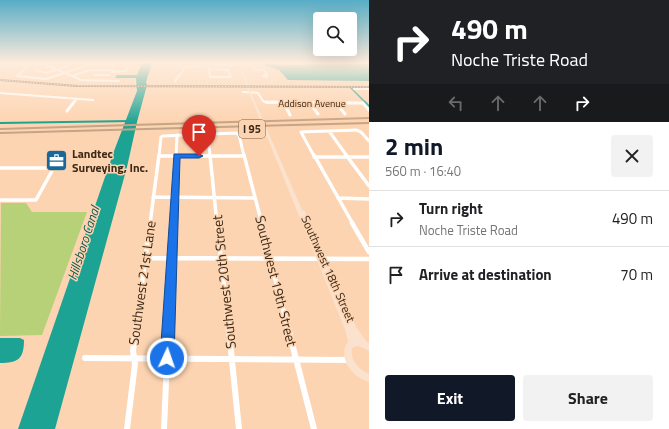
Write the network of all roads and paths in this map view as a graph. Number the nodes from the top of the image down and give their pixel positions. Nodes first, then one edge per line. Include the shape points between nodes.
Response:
1 (248, 83) edge
2 (354, 89) dead end
3 (364, 89) junction
4 (369, 89) edge
5 (243, 92) dead end
6 (251, 92) junction
7 (0, 94) edge
8 (369, 94) edge
9 (22, 96) junction
10 (76, 100) junction
11 (284, 103) junction
12 (310, 103) junction
13 (336, 103) junction
14 (369, 110) edge
15 (67, 111) dead end
16 (290, 114) dead end
17 (318, 114) dead end
18 (345, 114) dead end
19 (369, 121) edge
20 (120, 129) junction
21 (139, 129) junction
22 (0, 131) edge
23 (329, 131) junction
24 (208, 134) junction
25 (177, 135) junction
26 (369, 141) edge
27 (63, 155) dead end
28 (159, 156) junction
29 (176, 156) junction
30 (210, 156) junction
31 (244, 156) junction
32 (314, 157) junction
33 (348, 157) junction
34 (369, 157) edge
35 (0, 168) edge
36 (53, 168) junction
37 (369, 186) edge
38 (153, 197) junction
39 (175, 198) junction
40 (215, 198) junction
41 (255, 198) junction
42 (338, 198) junction
43 (369, 199) edge
44 (0, 200) edge
45 (369, 252) edge
46 (146, 258) junction
47 (172, 258) junction
48 (221, 258) junction
49 (270, 259) junction
50 (322, 259) junction
51 (369, 259) edge
52 (348, 322) junction
53 (352, 344) junction
54 (366, 346) edge
55 (85, 358) dead end
56 (133, 358) junction
57 (167, 358) junction
58 (232, 359) junction
59 (296, 359) junction
60 (349, 360) junction
61 (367, 379) edge
62 (127, 429) edge
63 (164, 429) edge
64 (239, 429) edge
65 (314, 429) edge

1 - 6 main road, Southwest 18th Street
2 - 3 street
3 - 4 street
3 - 8 street
5 - 6 street
6 - 11 street, Addison Avenue via 259,93 266,102
6 - 50 main road, Southwest 18th Street
7 - 9 street
9 - 10 street
9 - 10 street via 93,100
10 - 15 street
11 - 12 street, Addison Avenue
11 - 16 street
12 - 13 street, Addison Avenue
12 - 17 street
13 - 14 street, Addison Avenue via 363,103
13 - 18 street
19 - 21 highway, I 95
19 - 21 highway, I 95
20 - 21 highway, I 95
20 - 22 highway, I 95
20 - 22 highway, I 95
23 - 26 street via 359,130
23 - 32 street via 300,132
23 - 33 street
24 - 25 street
24 - 30 street, Southwest 20th Street
24 - 31 street, Southwest 19th Street via 238,134
25 - 28 street, Southwest 21st Lane via 161,136
25 - 29 street
27 - 36 street
28 - 29 street
28 - 38 street, Southwest 21st Lane
29 - 30 street
29 - 39 street
30 - 31 street
30 - 40 street, Southwest 20th Street
31 - 41 street, Southwest 19th Street
32 - 33 street
32 - 42 street
33 - 34 street
33 - 37 street
35 - 36 street
36 - 44 street via 36,200
38 - 39 street
38 - 46 street, Southwest 21st Lane
39 - 40 street
39 - 47 street
40 - 41 street
40 - 48 street, Southwest 20th Street
41 - 49 street, Southwest 19th Street
42 - 43 street
42 - 45 street
46 - 47 street
46 - 56 street, Southwest 21st Lane
47 - 48 street
47 - 57 street
48 - 49 street
48 - 58 street, Southwest 20th Street
49 - 50 street
49 - 59 street, Southwest 19th Street
50 - 51 street
50 - 52 main road, Southwest 18th Street
52 - 53 main road, Southwest 18th Street
52 - 54 main road, Southwest 18th Street
53 - 54 main road via 357,342
53 - 60 main road via 348,350
55 - 56 street
56 - 57 street
56 - 62 street, Southwest 21st Lane via 135,364
57 - 58 street
57 - 63 street
58 - 59 street
58 - 64 street, Southwest 20th Street
59 - 60 street
59 - 65 street, Southwest 19th Street
60 - 61 main road

